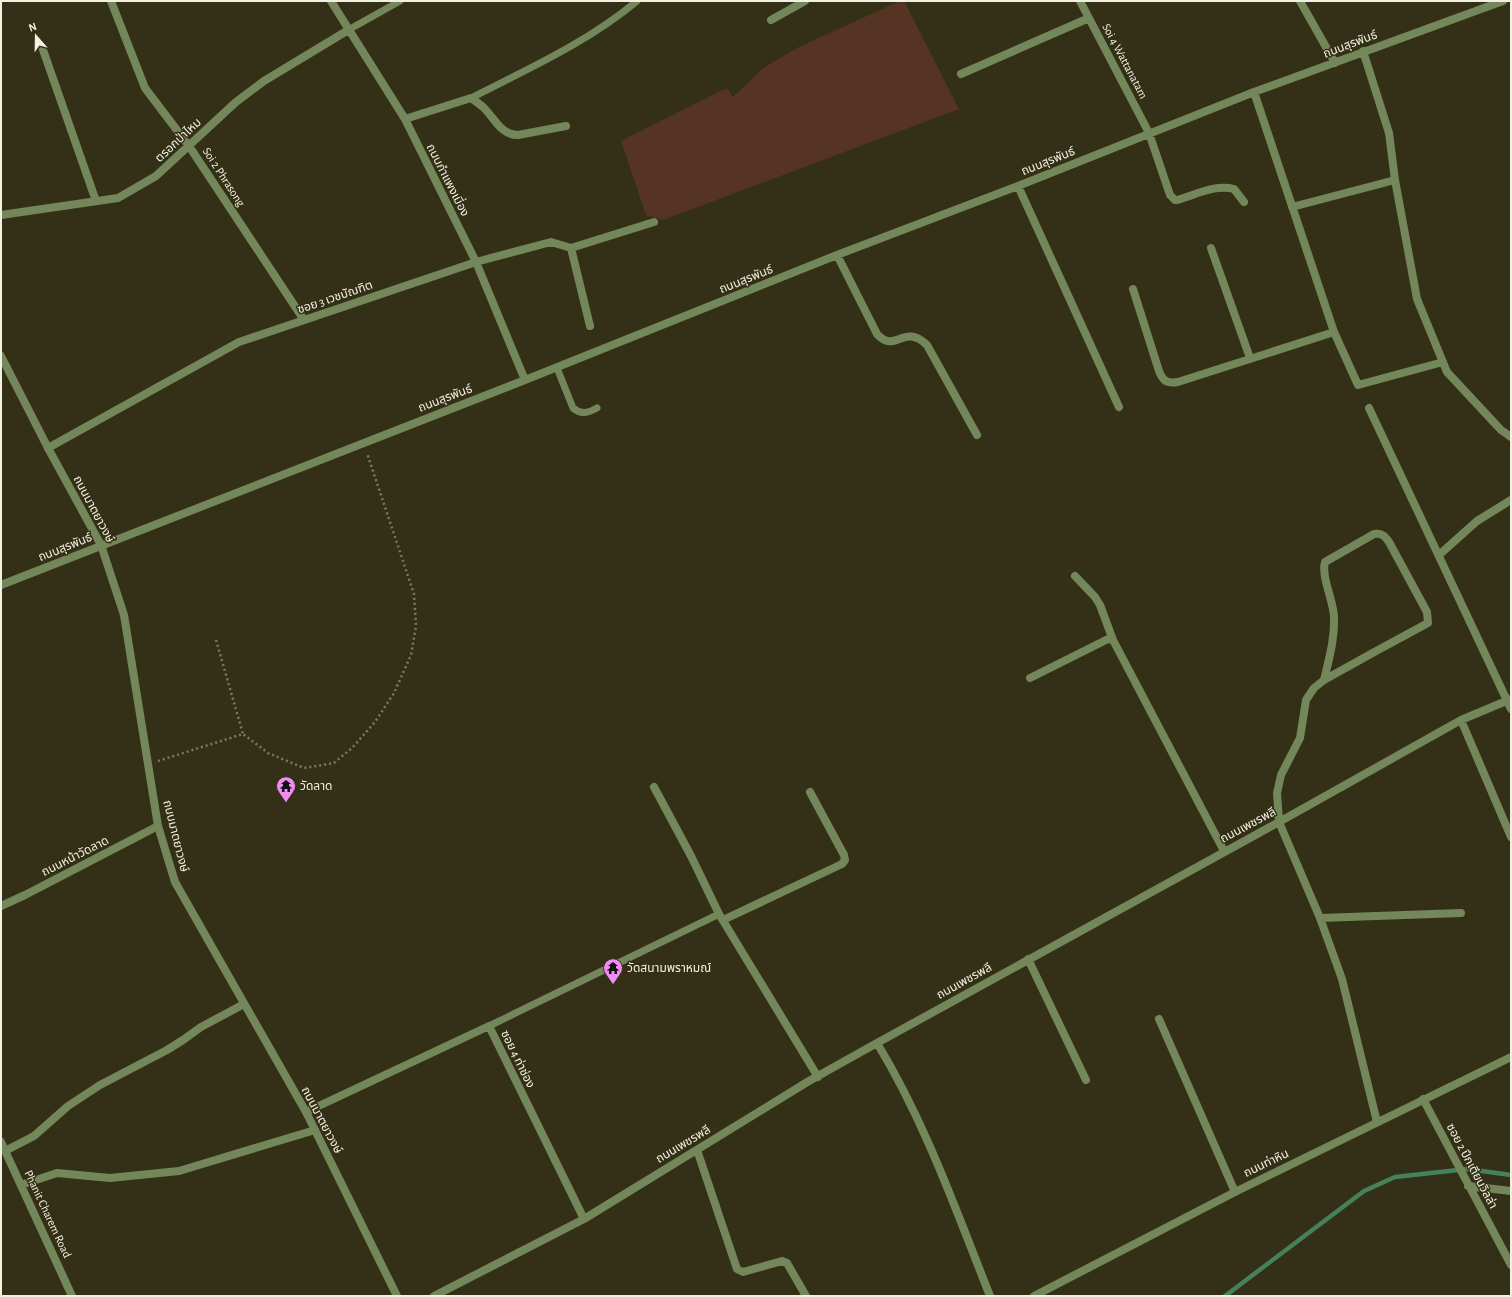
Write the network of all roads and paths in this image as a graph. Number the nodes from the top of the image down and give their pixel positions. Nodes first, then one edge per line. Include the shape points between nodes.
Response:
1 (112, 1) edge
2 (331, 1) edge
3 (400, 1) edge
4 (637, 1) edge
5 (805, 1) edge
6 (1080, 1) edge
7 (1300, 1) edge
8 (1503, 1) edge
9 (1089, 18) junction
10 (770, 20) dead end
11 (350, 29) junction
12 (42, 46) dead end
13 (1363, 51) junction
14 (1335, 63) junction
15 (961, 74) dead end
16 (1254, 92) junction
17 (471, 98) junction
18 (404, 119) junction
19 (566, 126) dead end
20 (1149, 133) junction
21 (189, 146) junction
22 (1395, 180) junction
23 (1018, 186) junction
24 (96, 201) junction
25 (1244, 202) dead end
26 (1292, 207) junction
27 (1, 215) edge
28 (654, 222) dead end
29 (571, 248) junction
30 (1211, 248) dead end
31 (837, 255) junction
32 (476, 262) junction
33 (1133, 289) dead end
34 (304, 320) junction
35 (590, 326) dead end
36 (1334, 332) junction
37 (1, 356) edge
38 (1250, 358) junction
39 (1443, 362) junction
40 (557, 368) junction
41 (525, 380) junction
42 (1119, 407) dead end
43 (597, 408) dead end
44 (1369, 408) dead end
45 (977, 435) dead end
46 (1511, 438) edge
47 (364, 443) junction
48 (48, 448) junction
49 (1511, 500) edge
50 (101, 545) junction
51 (1439, 555) junction
52 (1075, 576) dead end
53 (1, 585) edge
54 (216, 640) dead end
55 (1113, 640) junction
56 (1030, 678) dead end
57 (1324, 680) junction
58 (1510, 703) edge
59 (1461, 720) junction
60 (243, 734) junction
61 (149, 764) junction
62 (654, 787) dead end
63 (810, 792) dead end
64 (1279, 822) junction
65 (158, 826) junction
66 (1511, 837) edge
67 (1224, 851) junction
68 (1, 906) edge
69 (1461, 913) dead end
70 (721, 917) junction
71 (1320, 918) junction
72 (1028, 959) junction
73 (244, 1004) junction
74 (1159, 1019) dead end
75 (489, 1026) junction
76 (877, 1043) junction
77 (1511, 1057) edge
78 (818, 1078) junction
79 (1086, 1080) dead end
80 (1423, 1099) junction
81 (306, 1112) junction
82 (1377, 1122) junction
83 (315, 1130) junction
84 (1, 1142) edge
85 (697, 1150) junction
86 (5, 1151) junction
87 (21, 1185) junction
88 (1468, 1186) junction
89 (1511, 1191) edge
90 (1235, 1192) junction
91 (584, 1219) junction
92 (1511, 1265) edge
93 (394, 1295) edge
94 (72, 1296) edge
95 (434, 1296) edge
96 (806, 1296) edge
97 (990, 1296) edge
98 (1034, 1296) edge

1 - 21 street, Soi 2 Phrasong via 145,88
2 - 11 street, ถนนกำแพงเมี่อง
3 - 11 lane
4 - 17 lane via 617,18 559,53
5 - 10 street
6 - 9 street, Soi 4 Wattanatam
7 - 14 street
8 - 13 street, ถนนสุรพันธ์
9 - 15 street
9 - 20 street, Soi 4 Wattanatam
11 - 18 street, ถนนกำแพงเมี่อง
11 - 21 street, ตรอกป่าไหม via 264,81 236,102
12 - 24 street
13 - 14 street, ถนนสุรพันธ์
13 - 22 street via 1389,133
14 - 16 street, ถนนสุรพันธ์
16 - 20 street, ถนนสุรพันธ์
16 - 26 street
17 - 18 street
17 - 19 street via 484,108 497,125 511,135
18 - 32 street, ถนนกำแพงเมี่อง
20 - 23 street, ถนนสุรพันธ์
20 - 25 street, Soi 4 Wattanatam via 1174,200 1214,188 1228,187 1234,189
21 - 24 street, ตรอกป่าไหม via 156,176 118,198
21 - 34 street, Soi 2 Phrasong
22 - 26 street
22 - 39 street via 1417,299
23 - 31 street, ถนนสุรพันธ์
23 - 42 street
24 - 27 street, ตรอกป่าไหม
26 - 36 street
28 - 29 street
29 - 32 street, ซอย 3 เวชบัณฑิต via 551,242
29 - 35 street
30 - 38 street
31 - 40 street, ถนนสุรพันธ์
31 - 45 street via 877,334 889,342 909,336 922,340
32 - 34 street, ซอย 3 เวชบัณฑิต
32 - 41 street, ถนนกำแพงเมี่อง
33 - 38 street via 1159,371 1166,382 1172,384
34 - 48 street, ซอย 3 เวชบัณฑิต via 239,342
36 - 38 street
36 - 39 street via 1358,385
37 - 48 street, ถนนมาตยาวงษ์
39 - 46 street via 1447,372
40 - 41 street, ถนนสุรพันธ์
40 - 43 lane via 573,408 577,412 586,413
41 - 47 street, ถนนสุรพันธ์
44 - 51 street
47 - 50 street, ถนนสุรพันธ์
47 - 60 path via 414,594 416,626 411,655 394,693 375,722 352,748 334,763 304,768 268,753
48 - 50 street, ถนนมาตยาวงษ์
49 - 51 street via 1477,521
50 - 53 street, ถนนสุรพันธ์
50 - 61 street, ถนนมาตยาวงษ์ via 124,615
51 - 58 street
52 - 55 street via 1100,605
54 - 60 path
55 - 56 street via 1108,638
55 - 67 street
57 - 57 street via 1428,624 1427,612 1389,542 1380,534 1374,534 1326,562 1324,573 1332,602 1334,630
57 - 64 street via 1314,688 1306,700 1300,738 1278,785
58 - 59 street, ถนนเพชรพลี
59 - 64 street, ถนนเพชรพลี
59 - 66 street
60 - 61 path
61 - 65 street, ถนนมาตยาวงษ์
62 - 70 street via 698,868
63 - 70 street via 845,860 842,864
64 - 67 street, ถนนเพชรพลี
64 - 71 street
65 - 68 street, ถนนหน้าวัดลาด
65 - 73 street, ถนนมาตยาวงษ์ via 175,882
67 - 72 street, ถนนเพชรพลี
69 - 71 street
70 - 75 lane
70 - 78 street
71 - 82 street via 1342,979
72 - 76 street, ถนนเพชรพลี
72 - 79 street
73 - 81 street, ถนนมาตยาวงษ์
73 - 86 street via 201,1027 168,1050 100,1085 68,1106 34,1136
74 - 90 street
75 - 81 street, ซอย 4 ท่าช่อง
75 - 91 street, ซอย 4 ท่าช่อง
76 - 78 street, ถนนเพชรพลี
76 - 97 street via 892,1067 921,1126
77 - 80 street, ถนนท่าหิน
78 - 85 street, ถนนเพชรพลี via 809,1081
80 - 82 street, ถนนท่าหิน
80 - 88 street, ซอย 2 ปึกเตียนวิลล่า
81 - 83 street, ถนนมาตยาวงษ์
82 - 90 street, ถนนท่าหิน
83 - 87 street via 179,1171 110,1178 57,1173
83 - 93 street, ถนนมาตยาวงษ์
84 - 86 street, Phanit Charem Road
85 - 91 street, ถนนเพชรพลี
85 - 96 street via 737,1269 743,1272 782,1261 786,1263
86 - 87 street, Phanit Charem Road
87 - 94 street, Phanit Charem Road
88 - 89 street
88 - 92 street, ซอย 2 ปึกเตียนวิลล่า
90 - 98 street, ถนนท่าหิน
91 - 95 street, ถนนเพชรพลี

